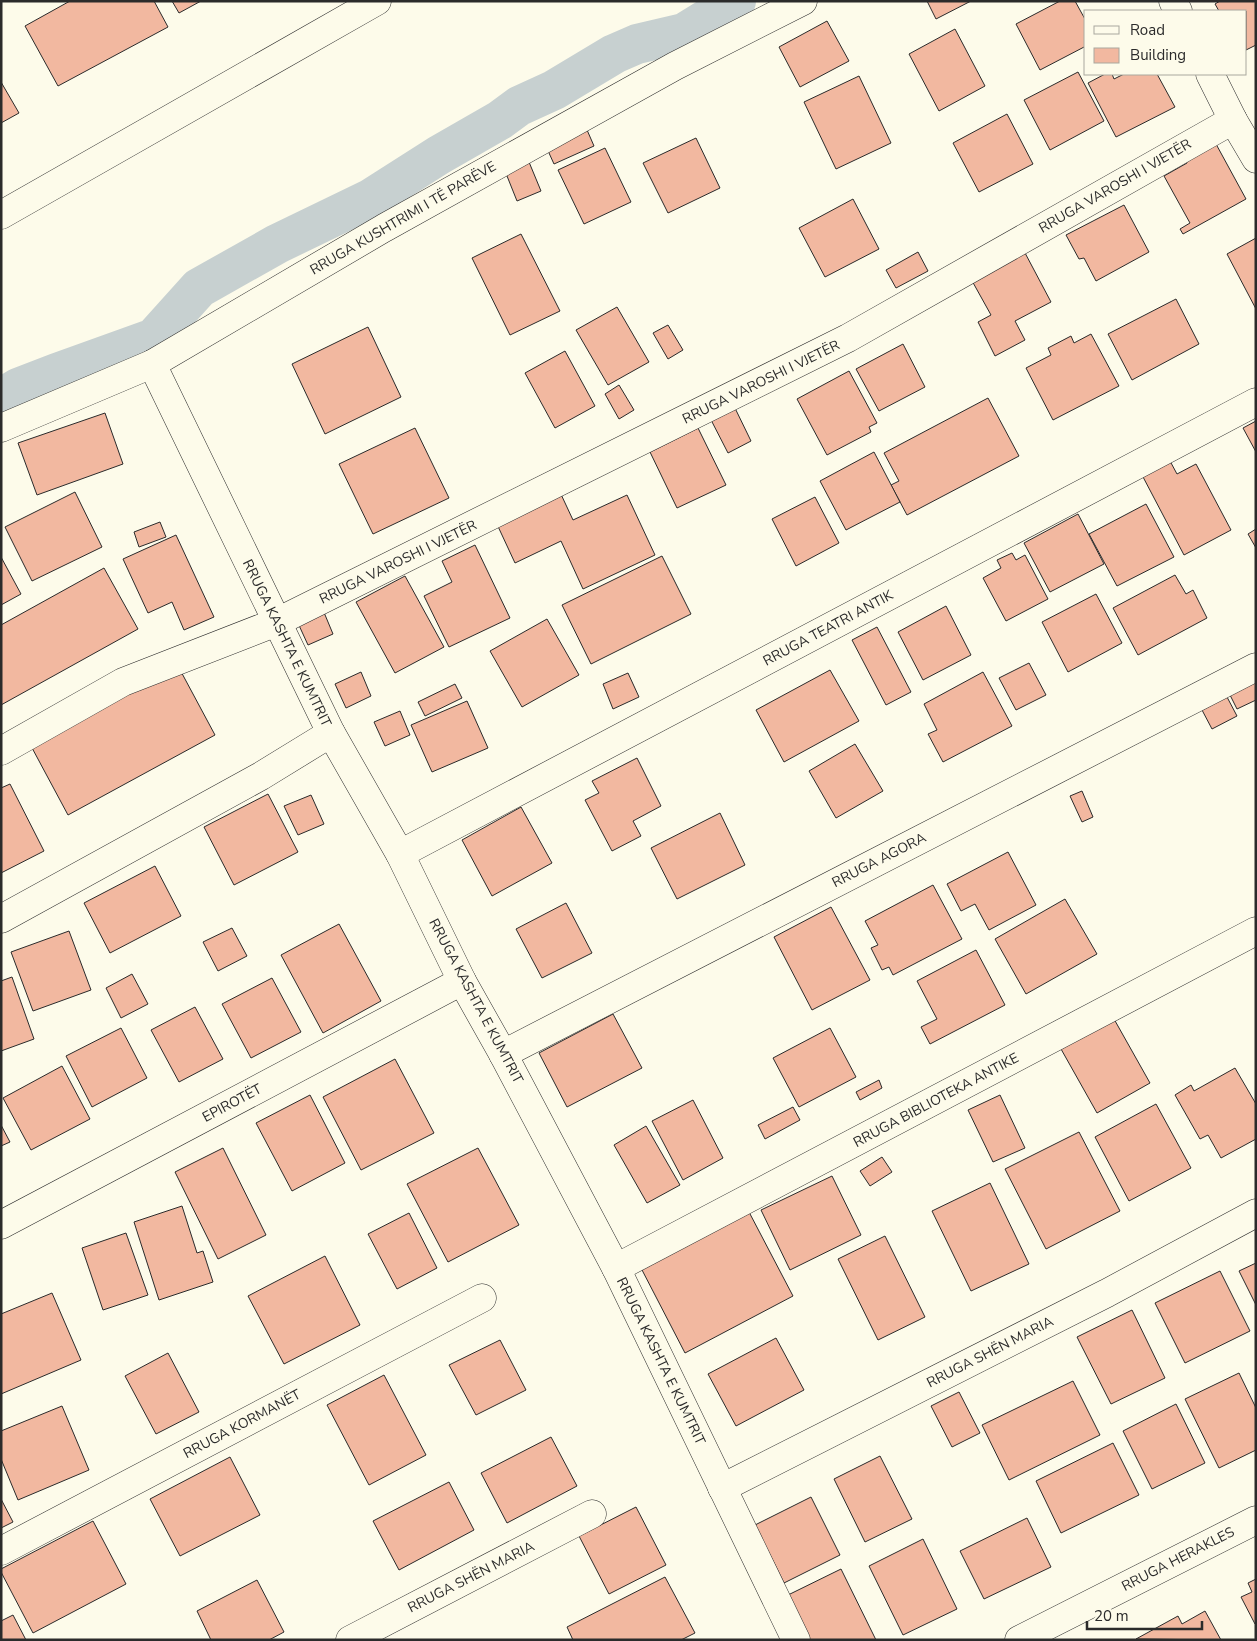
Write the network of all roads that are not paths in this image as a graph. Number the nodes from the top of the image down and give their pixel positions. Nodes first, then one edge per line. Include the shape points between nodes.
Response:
1 (376, 1) edge
2 (803, 1) edge
3 (1210, 75) edge
4 (1233, 120) junction
5 (1254, 153) edge
6 (1, 215) edge
7 (152, 364) junction
8 (1256, 402) edge
9 (1, 428) edge
10 (277, 622) junction
11 (1256, 667) edge
12 (330, 733) junction
13 (1, 751) edge
14 (400, 854) junction
15 (1, 919) edge
16 (1256, 931) edge
17 (462, 981) junction
18 (503, 1054) junction
19 (1256, 1213) edge
20 (1, 1225) edge
21 (616, 1268) junction
22 (482, 1298) dead end
23 (722, 1488) junction
24 (592, 1514) dead end
25 (1256, 1520) edge
26 (1, 1551) edge
27 (350, 1640) edge
28 (796, 1640) edge
29 (1019, 1640) edge

1 - 6 street
2 - 7 street, RRUGA KUSHTRIMI I TË PARËVE via 675,66 392,223
3 - 4 street
4 - 5 street
4 - 10 street, RRUGA VAROSHI I VJETËR via 848,338
7 - 9 street, RRUGA KUSHTRIMI I TË PARËVE
7 - 10 street, RRUGA KASHTA E KUMTRIT
8 - 14 street, RRUGA TEATRI ANTIK
10 - 12 street, RRUGA KASHTA E KUMTRIT
10 - 13 street, RRUGA VAROSHI I VJETËR via 124,682
11 - 18 street, RRUGA AGORA
12 - 14 street, RRUGA KASHTA E KUMTRIT
12 - 15 street via 261,776
14 - 17 street, RRUGA KASHTA E KUMTRIT
16 - 21 street, RRUGA BIBLIOTEKA ANTIKE
17 - 18 street, RRUGA KASHTA E KUMTRIT
17 - 20 street, EPIROTËT
18 - 21 street, RRUGA KASHTA E KUMTRIT
19 - 23 street, RRUGA SHËN MARIA via 1107,1293
21 - 23 street, RRUGA KASHTA E KUMTRIT
22 - 26 street, RRUGA KORMANËT
23 - 28 street, RRUGA KASHTA E KUMTRIT
24 - 27 street, RRUGA SHËN MARIA
25 - 29 street, RRUGA HERAKLES

